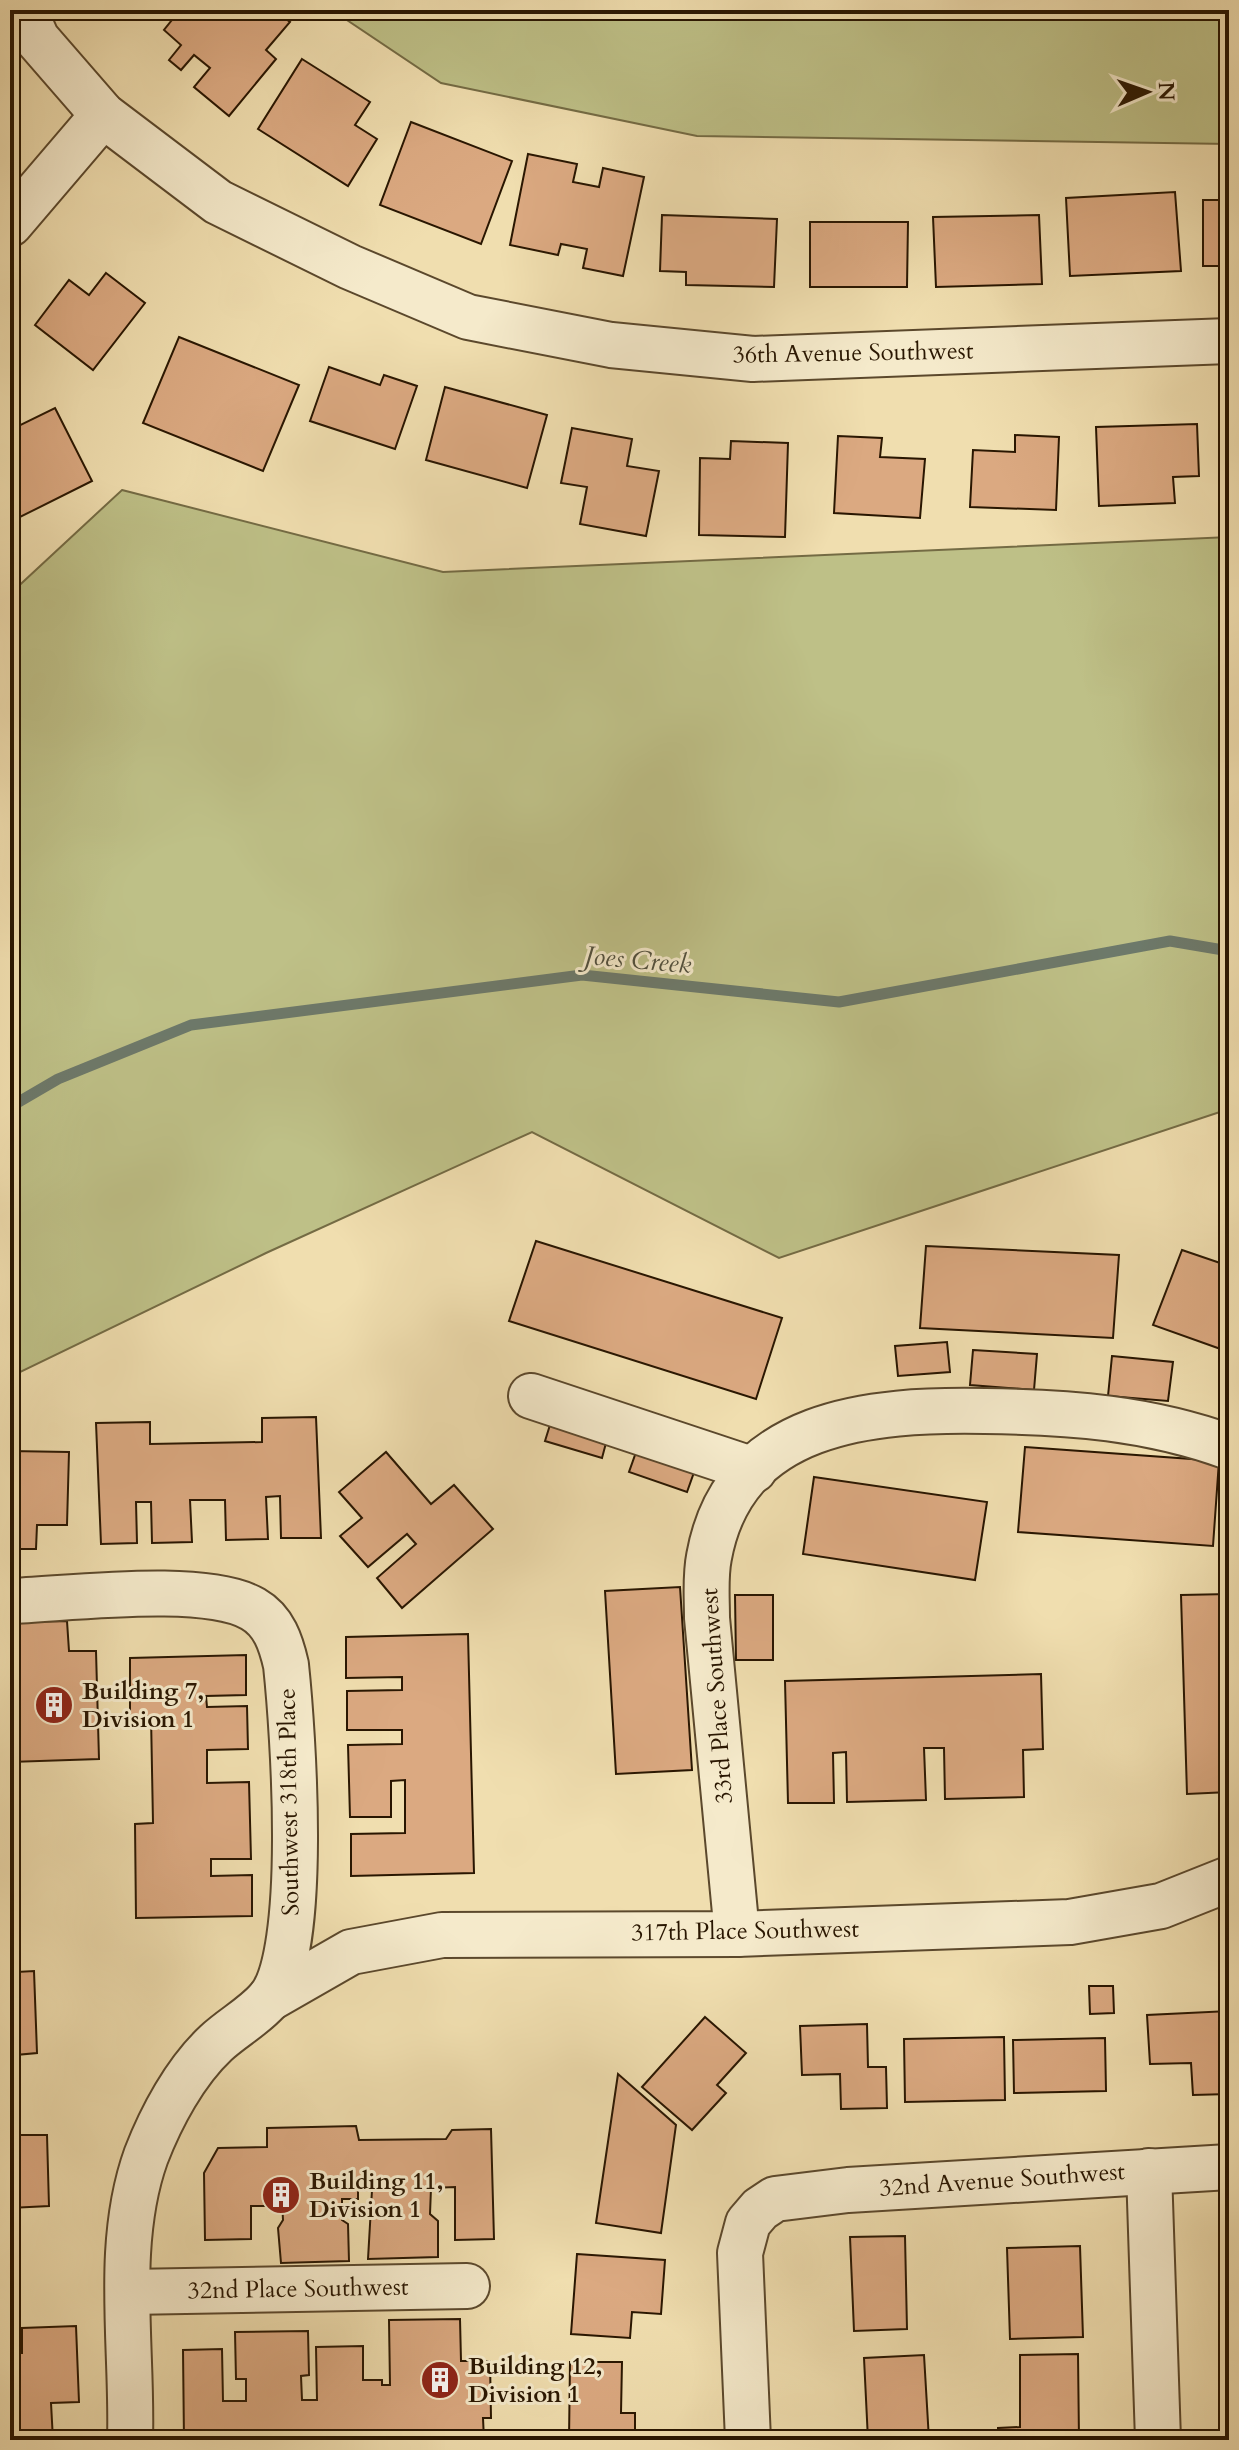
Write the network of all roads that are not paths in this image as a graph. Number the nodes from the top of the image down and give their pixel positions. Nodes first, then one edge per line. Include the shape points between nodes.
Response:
1 (24, 10) edge
2 (103, 115) junction
3 (10, 224) edge
4 (1229, 341) edge
5 (531, 1396) dead end
6 (1229, 1447) edge
7 (754, 1470) junction
8 (10, 1601) edge
9 (1229, 1879) edge
10 (737, 1934) junction
11 (269, 1999) junction
12 (1229, 2167) edge
13 (1149, 2171) junction
14 (467, 2286) dead end
15 (129, 2292) junction
16 (130, 2440) edge
17 (748, 2440) edge
18 (1158, 2440) edge

1 - 2 street, 36th Avenue Southwest via 37,39
2 - 3 street
2 - 4 street, 36th Avenue Southwest via 218,202 350,267 468,317 582,340 753,359
5 - 7 street
6 - 7 street, 33rd Place Southwest via 1095,1415 925,1410 826,1425 788,1443
7 - 10 street, 33rd Place Southwest via 718,1526 707,1586
8 - 11 street, Southwest 318th Place via 187,1595 255,1610 279,1638 286,1665 295,1868 291,1939 285,1969
9 - 10 street, 317th Place Southwest via 1161,1906 1070,1922
10 - 11 street, 317th Place Southwest via 518,1933 412,1939 351,1952
11 - 15 street, Southwest 318th Place via 215,2044 167,2112 137,2192
12 - 13 street, 32nd Avenue Southwest
13 - 17 street, 32nd Avenue Southwest via 848,2190 775,2199 760,2209 748,2223 740,2253
13 - 18 street
14 - 15 street, 32nd Place Southwest
15 - 16 street, Southwest 318th Place

